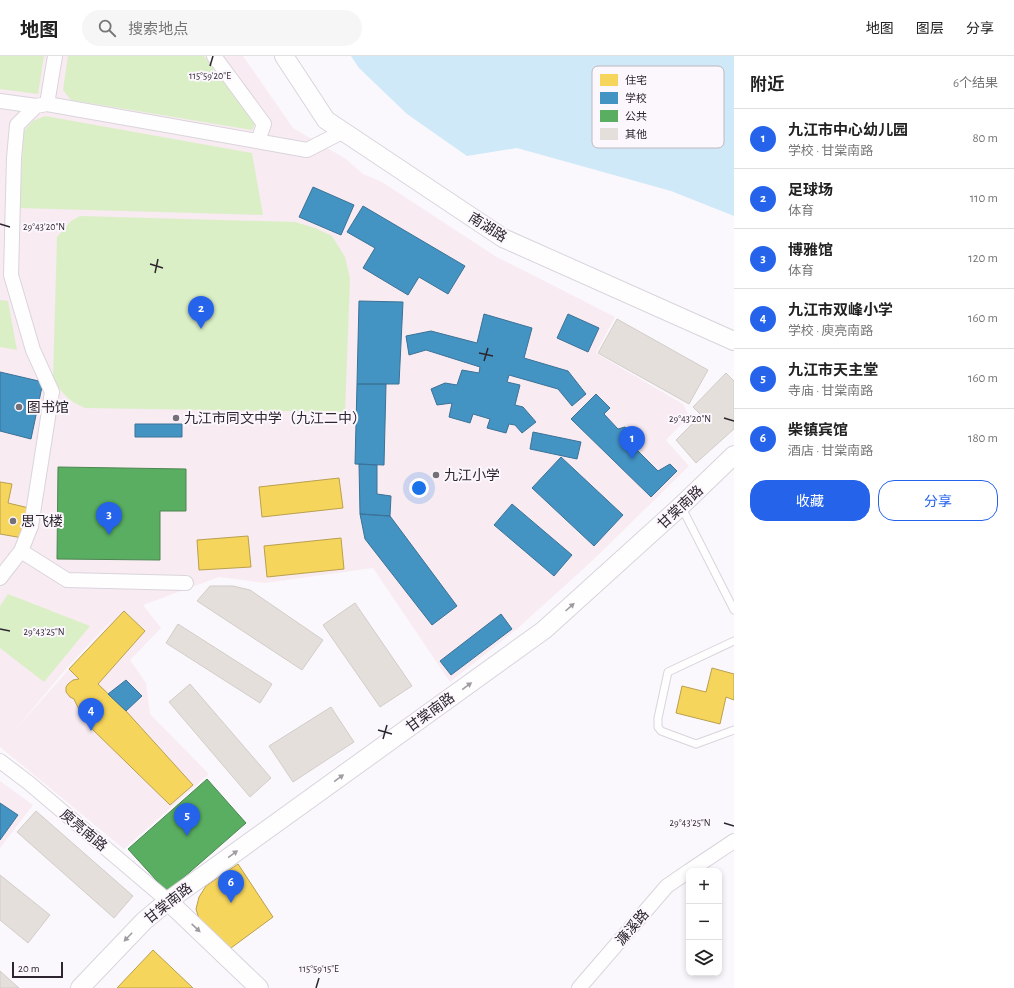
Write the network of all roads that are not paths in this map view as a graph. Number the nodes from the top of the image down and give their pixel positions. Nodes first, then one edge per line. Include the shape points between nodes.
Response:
1 (55, 56) edge
2 (214, 56) edge
3 (284, 56) edge
4 (0, 101) edge
5 (42, 105) junction
6 (344, 131) junction
7 (258, 141) junction
8 (734, 341) edge
9 (734, 455) edge
10 (681, 506) junction
11 (21, 551) junction
12 (0, 578) edge
13 (186, 583) dead end
14 (734, 610) edge
15 (734, 640) edge
16 (734, 730) edge
17 (0, 761) edge
18 (734, 841) edge
19 (694, 868) edge
20 (686, 873) edge
21 (168, 901) junction
22 (80, 988) edge
23 (259, 988) edge
24 (579, 988) edge

1 - 5 street
2 - 7 street via 264,124
3 - 6 street, 南湖路 via 326,120
4 - 5 street
5 - 7 street
5 - 11 street via 17,125 14,158 11,275 33,350 52,392 31,526
6 - 7 street via 307,150
6 - 8 street, 南湖路 via 503,238
9 - 10 street, 甘棠南路
10 - 14 lane
21 -> 10 street, 甘棠南路 via 544,630
11 - 12 street
11 - 13 street via 67,580
15 - 16 lane via 668,672 658,718 658,727 662,731 696,744
17 - 21 street, 庾亮南路
18 - 19 street, 濂溪路
20 - 24 street, 濂溪路 via 667,886
21 -> 22 street, 甘棠南路 via 144,920
21 -> 23 street

